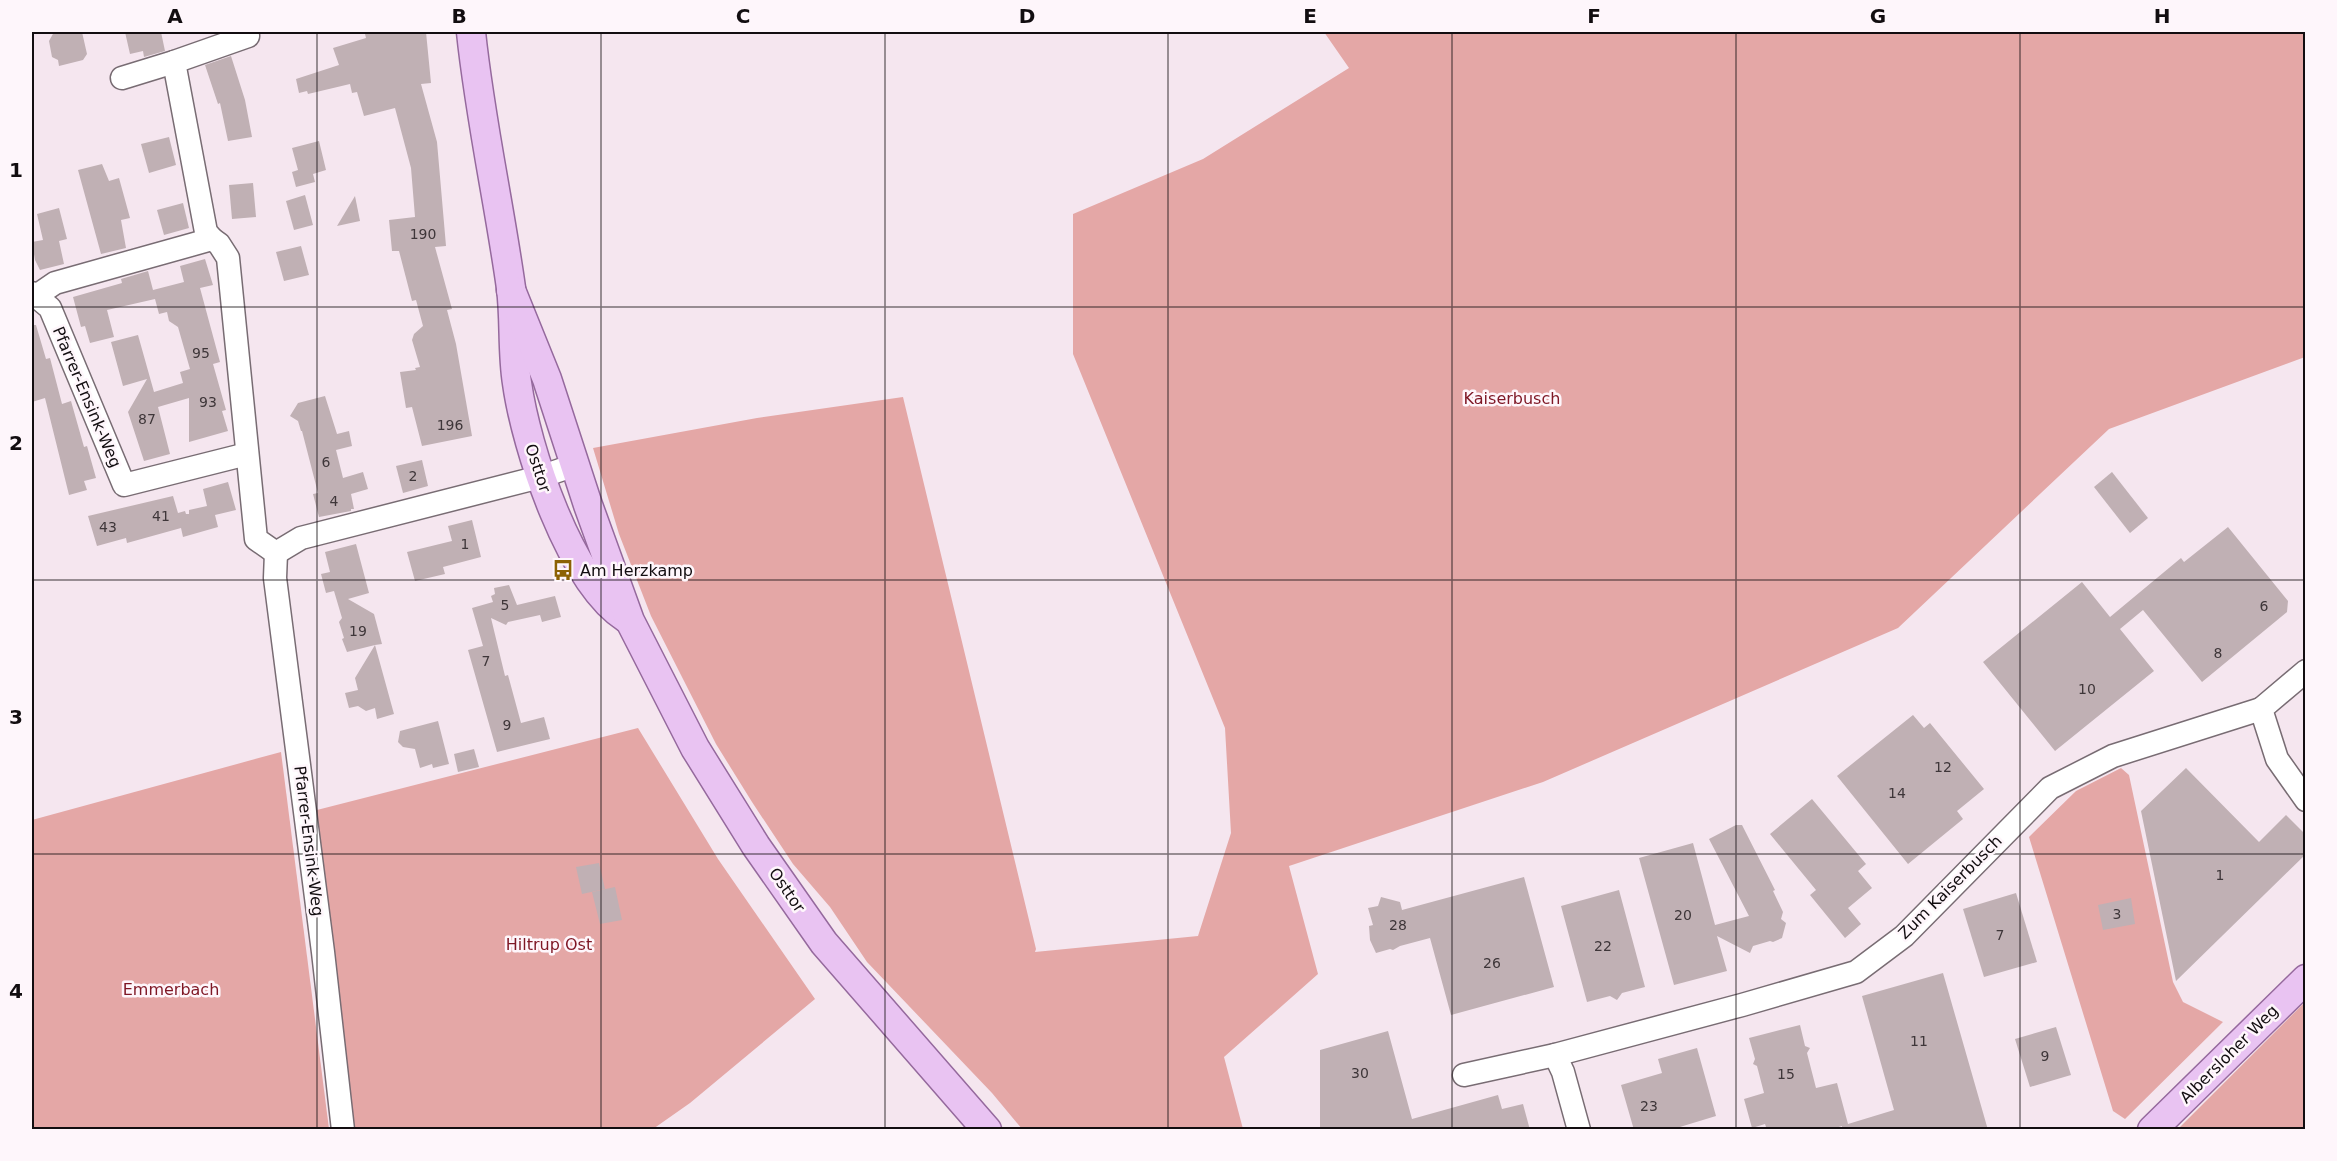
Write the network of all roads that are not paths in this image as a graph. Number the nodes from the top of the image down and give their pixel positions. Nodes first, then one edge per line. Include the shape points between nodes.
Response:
1 (471, 32) edge
2 (248, 36) dead end
3 (174, 62) junction
4 (122, 78) dead end
5 (212, 239) junction
6 (511, 290) junction
7 (34, 294) edge
8 (247, 454) junction
9 (575, 465) junction
10 (540, 477) junction
11 (276, 553) junction
12 (630, 621) junction
13 (2306, 671) edge
14 (2261, 710) junction
15 (2306, 800) edge
16 (2306, 978) edge
17 (1555, 1055) junction
18 (1464, 1075) dead end
19 (343, 1130) edge
20 (987, 1130) edge
21 (1579, 1130) edge
22 (2152, 1130) edge

1 - 6 main road, Osttor via 477,93
2 - 3 street
3 - 4 street
3 - 5 street via 206,232
5 - 7 street, Pfarrer-Ensink-Weg via 55,283
5 - 8 street via 228,258
6 - 9 main road, Osttor
6 - 10 main road, Osttor via 517,386
7 - 8 street, Pfarrer-Ensink-Weg via 50,308 124,485
8 - 11 street via 256,539
9 - 10 street
9 - 12 main road, Osttor
10 - 11 street via 301,538
10 - 12 main road, Osttor via 579,562 606,603
11 - 19 street, Pfarrer-Ensink-Weg via 275,578
12 - 20 main road, Osttor via 694,748 824,943
13 - 14 street, Zum Kaiserbusch
14 - 15 street via 2277,759
14 - 17 street, Zum Kaiserbusch via 2113,756 2050,788 1904,936 1856,972
16 - 22 main road, Albersloher Weg
17 - 18 street, Zum Kaiserbusch
17 - 21 street

